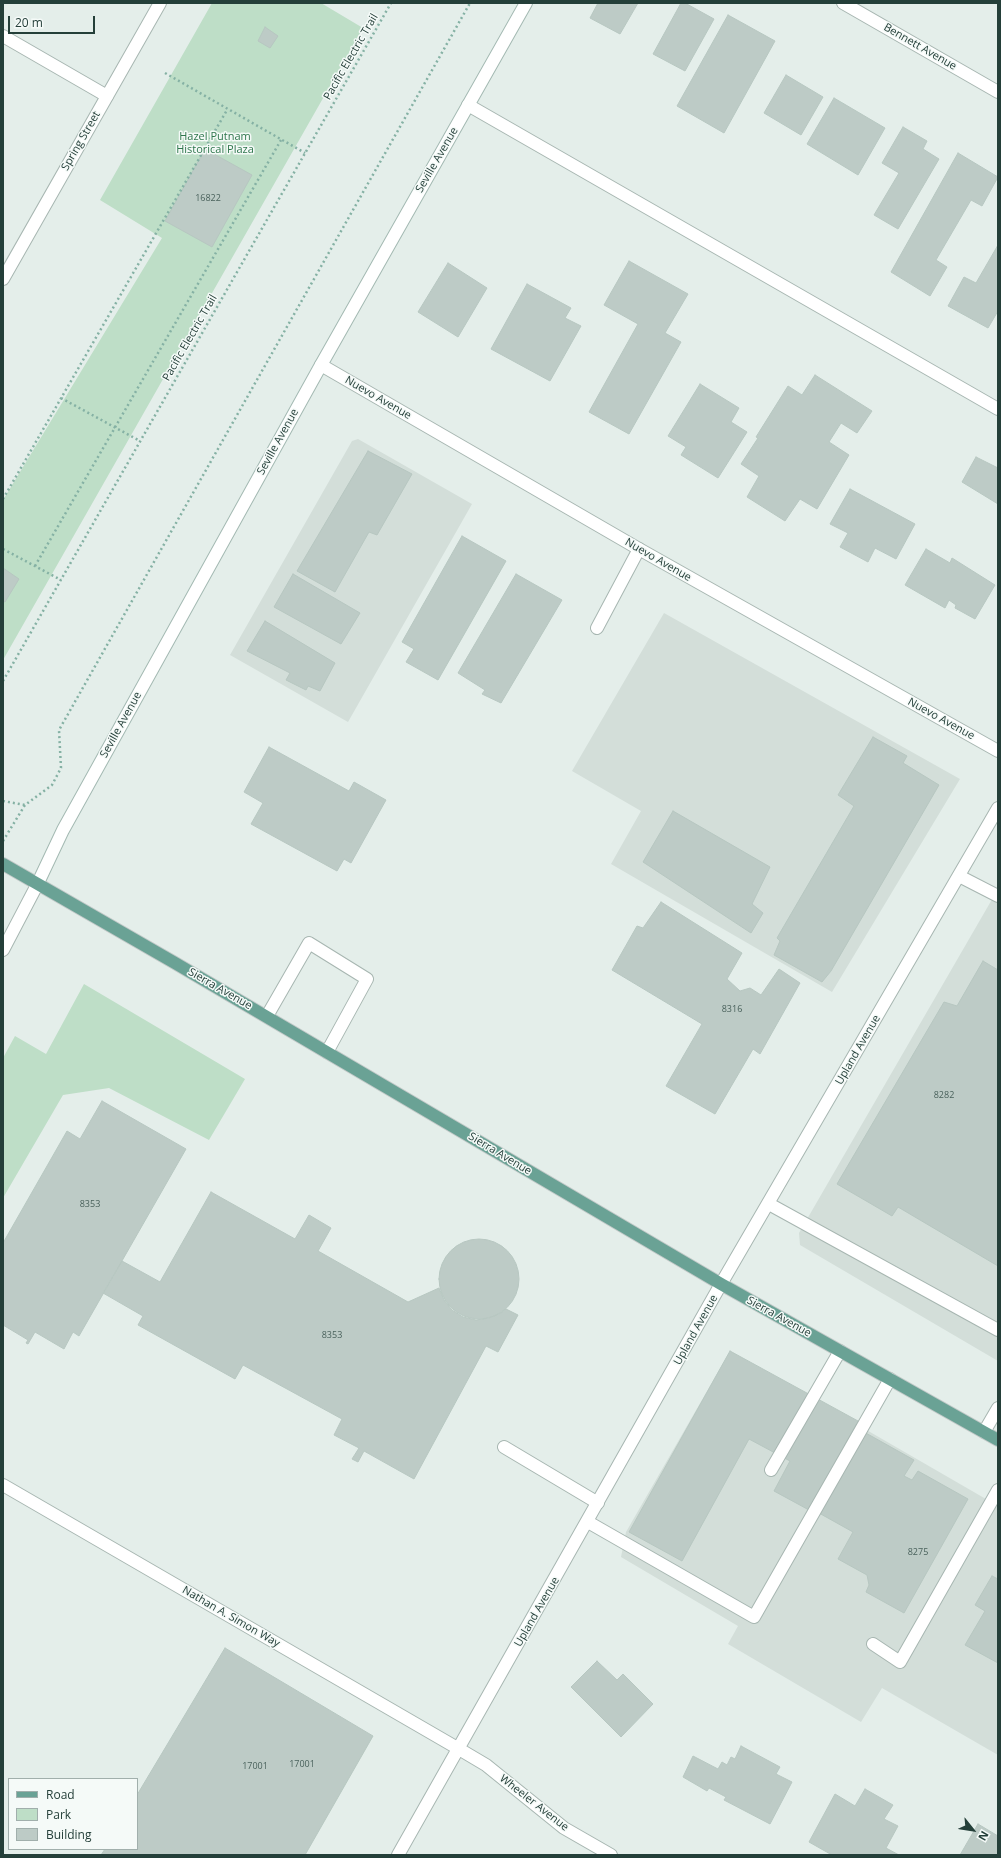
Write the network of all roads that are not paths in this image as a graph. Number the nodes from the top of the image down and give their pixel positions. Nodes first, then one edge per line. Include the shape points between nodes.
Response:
1 (160, 3) edge
2 (526, 3) edge
3 (843, 3) edge
4 (3, 36) edge
5 (998, 92) edge
6 (107, 96) junction
7 (468, 105) junction
8 (3, 279) edge
9 (321, 365) junction
10 (998, 409) edge
11 (640, 549) junction
12 (597, 628) dead end
13 (998, 751) edge
14 (998, 808) edge
15 (3, 864) edge
16 (959, 876) junction
17 (37, 884) junction
18 (998, 896) edge
19 (3, 950) edge
20 (267, 1016) junction
21 (326, 1052) junction
22 (769, 1204) junction
23 (721, 1284) junction
24 (998, 1330) edge
25 (840, 1351) junction
26 (890, 1379) junction
27 (998, 1408) edge
28 (984, 1432) junction
29 (998, 1440) edge
30 (504, 1447) dead end
31 (771, 1470) dead end
32 (3, 1485) edge
33 (998, 1490) edge
34 (598, 1503) junction
35 (588, 1522) junction
36 (873, 1644) dead end
37 (459, 1749) junction
38 (398, 1855) edge
39 (611, 1855) edge

1 - 6 street, Spring Street
2 - 7 street, Seville Avenue
3 - 5 street, Bennett Avenue
4 - 6 street
6 - 8 street, Spring Street
7 - 9 street, Seville Avenue
7 - 10 street
9 - 11 street, Nuevo Avenue
9 - 17 street, Seville Avenue via 63,830
11 - 12 street
11 - 13 street, Nuevo Avenue
14 - 16 street, Upland Avenue
15 - 17 main road, Sierra Avenue
16 - 18 street
16 - 22 street, Upland Avenue
17 - 19 street, Seville Avenue
17 - 20 main road, Sierra Avenue
20 - 21 main road, Sierra Avenue
20 - 21 street via 309,943 367,979
21 - 23 main road, Sierra Avenue
22 - 23 street, Upland Avenue
22 - 24 street
23 - 25 main road, Sierra Avenue
23 - 34 street, Upland Avenue
25 - 26 main road, Sierra Avenue
25 - 31 street
26 - 28 main road, Sierra Avenue
26 - 35 street via 754,1617
27 - 28 street
28 - 29 main road, Sierra Avenue
30 - 34 street
32 - 37 street, Nathan A. Simon Way
33 - 36 street via 900,1662
34 - 35 street, Upland Avenue
35 - 37 street, Upland Avenue
37 - 38 street, Upland Avenue
37 - 39 street, Wheeler Avenue via 486,1765 564,1828

